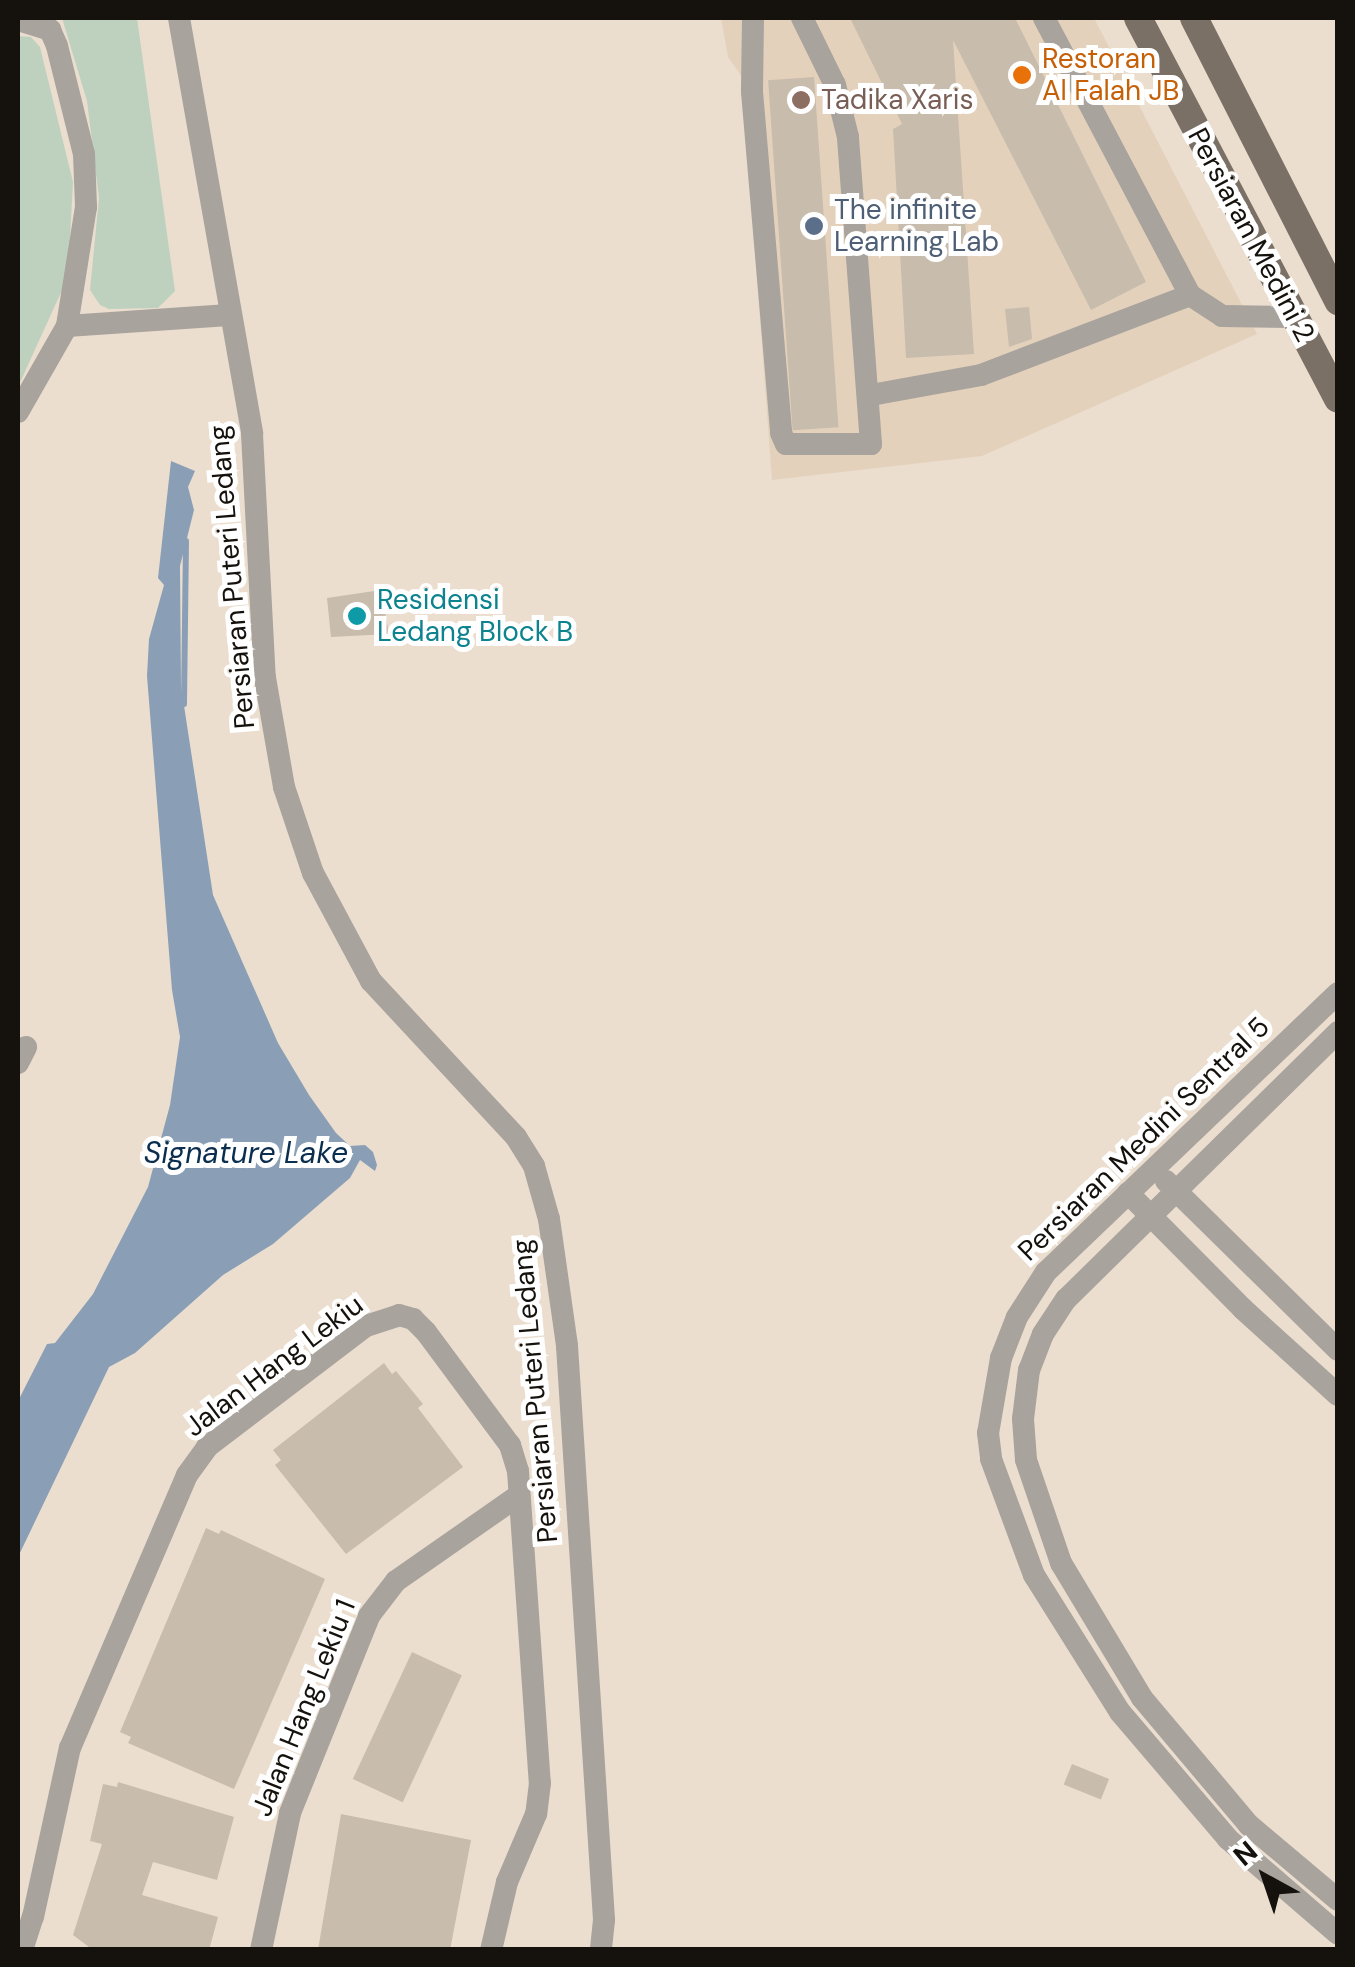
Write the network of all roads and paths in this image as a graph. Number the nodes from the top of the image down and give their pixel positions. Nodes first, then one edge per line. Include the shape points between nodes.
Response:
1 (178, 18) edge
2 (752, 18) edge
3 (802, 18) edge
4 (1044, 18) edge
5 (1138, 18) edge
6 (1194, 18) edge
7 (18, 20) edge
8 (1190, 295) junction
9 (1338, 301) edge
10 (229, 315) junction
11 (1294, 317) junction
12 (67, 326) junction
13 (870, 395) junction
14 (1338, 399) edge
15 (18, 412) edge
16 (1338, 993) edge
17 (1338, 1032) edge
18 (1153, 1168) junction
19 (1176, 1191) junction
20 (1128, 1193) junction
21 (1150, 1216) junction
22 (1338, 1350) edge
23 (1338, 1395) edge
24 (518, 1496) junction
25 (1338, 1900) edge
26 (1338, 1934) edge
27 (22, 1950) edge
28 (261, 1950) edge
29 (492, 1950) edge
30 (601, 1950) edge

1 - 10 street, Persiaran Puteri Ledang
2 - 13 street via 752,92 786,444 871,444
3 - 13 street via 835,86 848,137
4 - 8 street
5 - 11 main road, Persiaran Medini 2
6 - 9 main road, Persiaran Medini 2
7 - 12 street via 50,30 84,154 86,207
8 - 11 street via 1222,316
8 - 13 street via 981,374
10 - 12 street
10 - 30 street, Persiaran Puteri Ledang via 252,434 265,678 284,787 313,873 371,981 516,1137 534,1166 549,1218 567,1346
11 - 14 main road, Persiaran Medini 2
12 - 15 street
16 - 18 street, Persiaran Medini Sentral 5
17 - 19 street
18 - 19 street
18 - 20 street, Persiaran Medini Sentral 5
19 - 21 street
19 - 22 street
20 - 21 street
20 - 26 street, Persiaran Medini Sentral 5 via 1046,1272 1017,1317 991,1403 991,1460 1034,1574 1120,1712 1228,1839
21 - 23 street
21 - 25 street via 1066,1299 1043,1334 1029,1370 1026,1460 1060,1563 1142,1698 1248,1825
24 - 27 street, Jalan Hang Lekiu via 510,1445 426,1332 400,1315 366,1326 207,1448 186,1475 70,1748
24 - 28 street, Jalan Hang Lekiu 1 via 396,1581 374,1606 290,1813
24 - 29 street, Jalan Hang Lekiu via 540,1783

